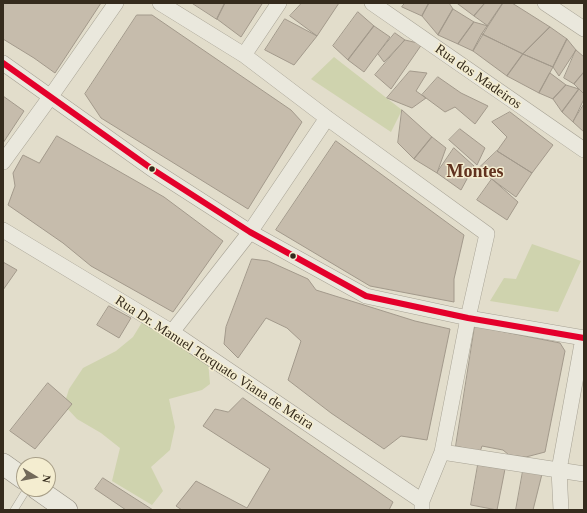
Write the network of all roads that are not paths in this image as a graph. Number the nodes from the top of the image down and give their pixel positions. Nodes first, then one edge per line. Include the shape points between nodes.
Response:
1 (116, 3) edge
2 (160, 3) edge
3 (279, 3) edge
4 (372, 3) edge
5 (545, 3) edge
6 (584, 29) edge
7 (244, 55) junction
8 (3, 63) edge
9 (51, 96) junction
10 (327, 118) junction
11 (584, 150) edge
12 (3, 162) edge
13 (3, 230) edge
14 (250, 232) junction
15 (468, 318) junction
16 (172, 332) junction
17 (583, 338) edge
18 (442, 452) junction
19 (3, 464) edge
20 (559, 470) junction
21 (16, 473) edge
22 (584, 474) edge
23 (22, 497) edge
24 (48, 497) edge
25 (422, 505) edge
26 (14, 510) edge
27 (67, 510) edge
28 (561, 510) edge

1 - 9 street
2 - 7 street
3 - 7 street
4 - 11 street, Rua dos Madeiros
5 - 6 street
7 - 10 street
8 - 9 street
9 - 12 street
9 - 14 street via 152,169
10 - 14 street
10 - 15 street via 487,234
13 - 16 street, Rua Dr. Manuel Torquato Viana de Meira
14 - 15 street via 366,296
14 - 16 street
15 - 17 street
15 - 18 street
16 - 25 street, Rua Dr. Manuel Torquato Viana de Meira
17 - 20 street
18 - 20 street
18 - 25 street
19 - 21 main road
20 - 22 street
20 - 28 street
23 - 26 lane
24 - 27 main road

